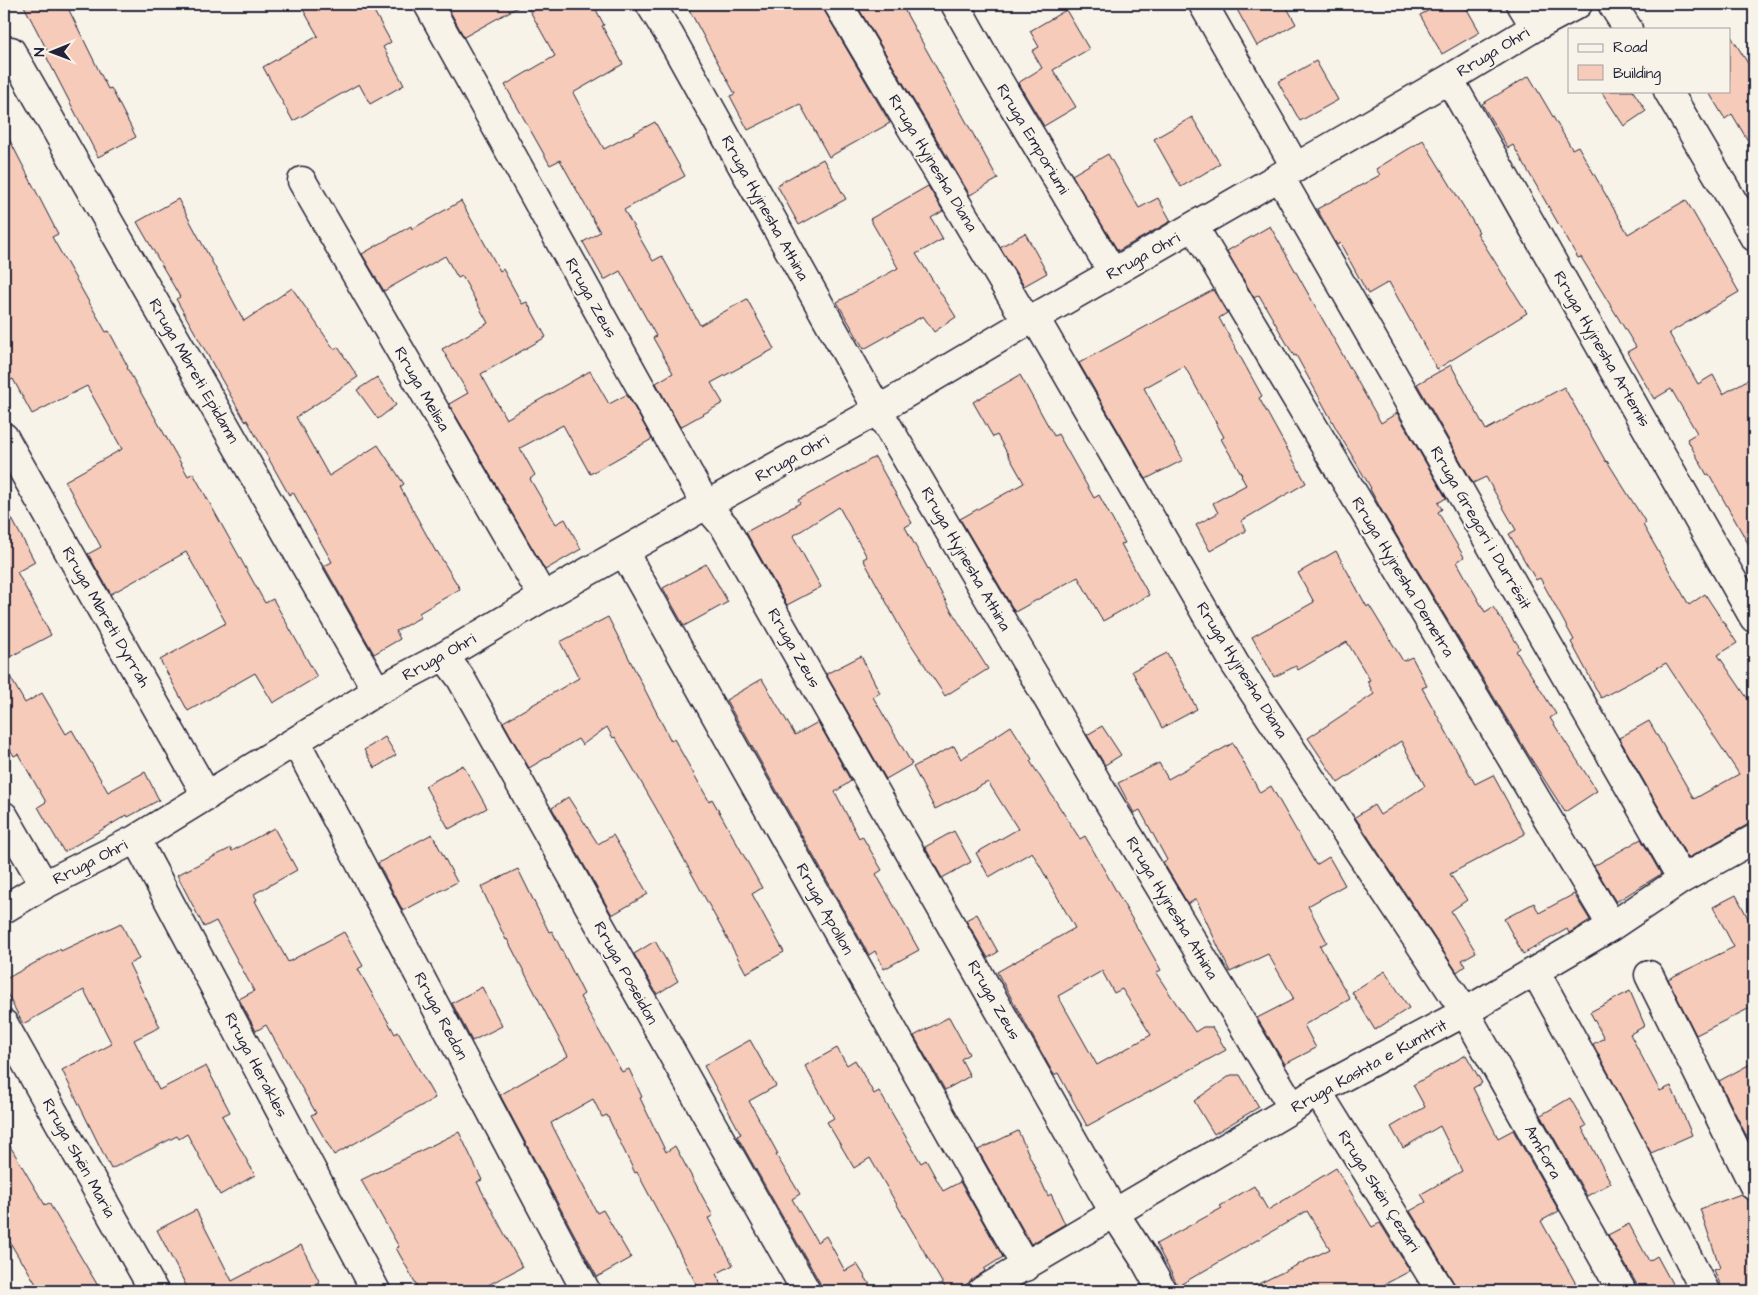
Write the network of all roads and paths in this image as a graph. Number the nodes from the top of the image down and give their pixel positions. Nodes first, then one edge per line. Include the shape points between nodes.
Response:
1 (428, 4) edge
2 (650, 4) edge
3 (838, 4) edge
4 (955, 4) edge
5 (1204, 4) edge
6 (1520, 4) edge
7 (1578, 4) edge
8 (1612, 4) edge
9 (1535, 27) junction
10 (1627, 28) edge
11 (12, 51) dead end
12 (1449, 79) junction
13 (1669, 92) edge
14 (1288, 173) junction
15 (302, 181) dead end
16 (1194, 227) junction
17 (1754, 237) edge
18 (1113, 272) junction
19 (1031, 320) junction
20 (878, 410) junction
21 (4, 437) edge
22 (706, 505) junction
23 (624, 552) junction
24 (542, 598) junction
25 (1754, 618) edge
26 (444, 656) junction
27 (377, 691) junction
28 (296, 742) junction
29 (207, 796) junction
30 (4, 816) edge
31 (1754, 838) edge
32 (136, 839) junction
33 (1682, 879) junction
34 (44, 885) junction
35 (4, 909) edge
36 (1612, 926) junction
37 (1535, 971) junction
38 (1649, 975) dead end
39 (1465, 1012) junction
40 (4, 1024) edge
41 (1317, 1091) junction
42 (1293, 1108) junction
43 (1754, 1186) edge
44 (1115, 1214) junction
45 (1026, 1266) junction
46 (154, 1291) edge
47 (376, 1291) edge
48 (586, 1291) edge
49 (806, 1291) edge
50 (982, 1291) edge
51 (1162, 1291) edge
52 (1441, 1291) edge
53 (1622, 1291) edge
54 (1705, 1291) edge

1 - 22 street, Rruga Zeus
2 - 20 street, Rruga Hyjnesha Athina
3 - 19 street, Rruga Hyjnesha Diana
4 - 18 street, Rruga Emporiumi
5 - 14 street, Rruga Gregori i Durrësit
6 - 9 street
7 - 9 street, Rruga Ohri
8 - 10 street
9 - 12 street, Rruga Ohri
11 - 27 street, Rruga Mbreti Epidamn
12 - 14 street, Rruga Ohri
12 - 25 street, Rruga Hyjnesha Artemis
13 - 17 street
14 - 16 street, Rruga Ohri
14 - 33 street, Rruga Gregori i Durrësit
15 - 24 street, Rruga Melisa
16 - 18 street, Rruga Ohri
16 - 36 street, Rruga Hyjnesha Demetra
18 - 19 street, Rruga Ohri
19 - 20 street, Rruga Ohri
19 - 39 street, Rruga Hyjnesha Diana via 1235,664
20 - 22 street, Rruga Ohri
20 - 42 street, Rruga Hyjnesha Athina
21 - 29 street, Rruga Mbreti Dyrrah
22 - 23 street, Rruga Ohri
22 - 44 street, Rruga Zeus via 725,527
23 - 24 street, Rruga Ohri
23 - 45 street, Rruga Apollon
24 - 26 street, Rruga Ohri
26 - 27 street, Rruga Ohri
26 - 49 street, Rruga Poseidon via 460,677
27 - 28 street, Rruga Ohri
28 - 29 street, Rruga Ohri
28 - 48 street, Rruga Redon
29 - 32 street, Rruga Ohri
30 - 34 street
31 - 33 street, Rruga Kashta e Kumtrit
32 - 34 street, Rruga Ohri
32 - 47 street, Rruga Herakles
33 - 36 street, Rruga Kashta e Kumtrit
34 - 35 street, Rruga Ohri
36 - 37 street, Rruga Kashta e Kumtrit
37 - 39 street, Rruga Kashta e Kumtrit
37 - 54 street
38 - 43 street
39 - 41 street, Rruga Kashta e Kumtrit
39 - 53 street, Amfora
40 - 46 street, Rruga Shën Maria
41 - 42 street, Rruga Kashta e Kumtrit
41 - 52 street, Rruga Shën Çezari
42 - 44 street, Rruga Kashta e Kumtrit
44 - 45 street, Rruga Kashta e Kumtrit
44 - 51 street, Rruga Zeus
45 - 50 street, Rruga Kashta e Kumtrit

